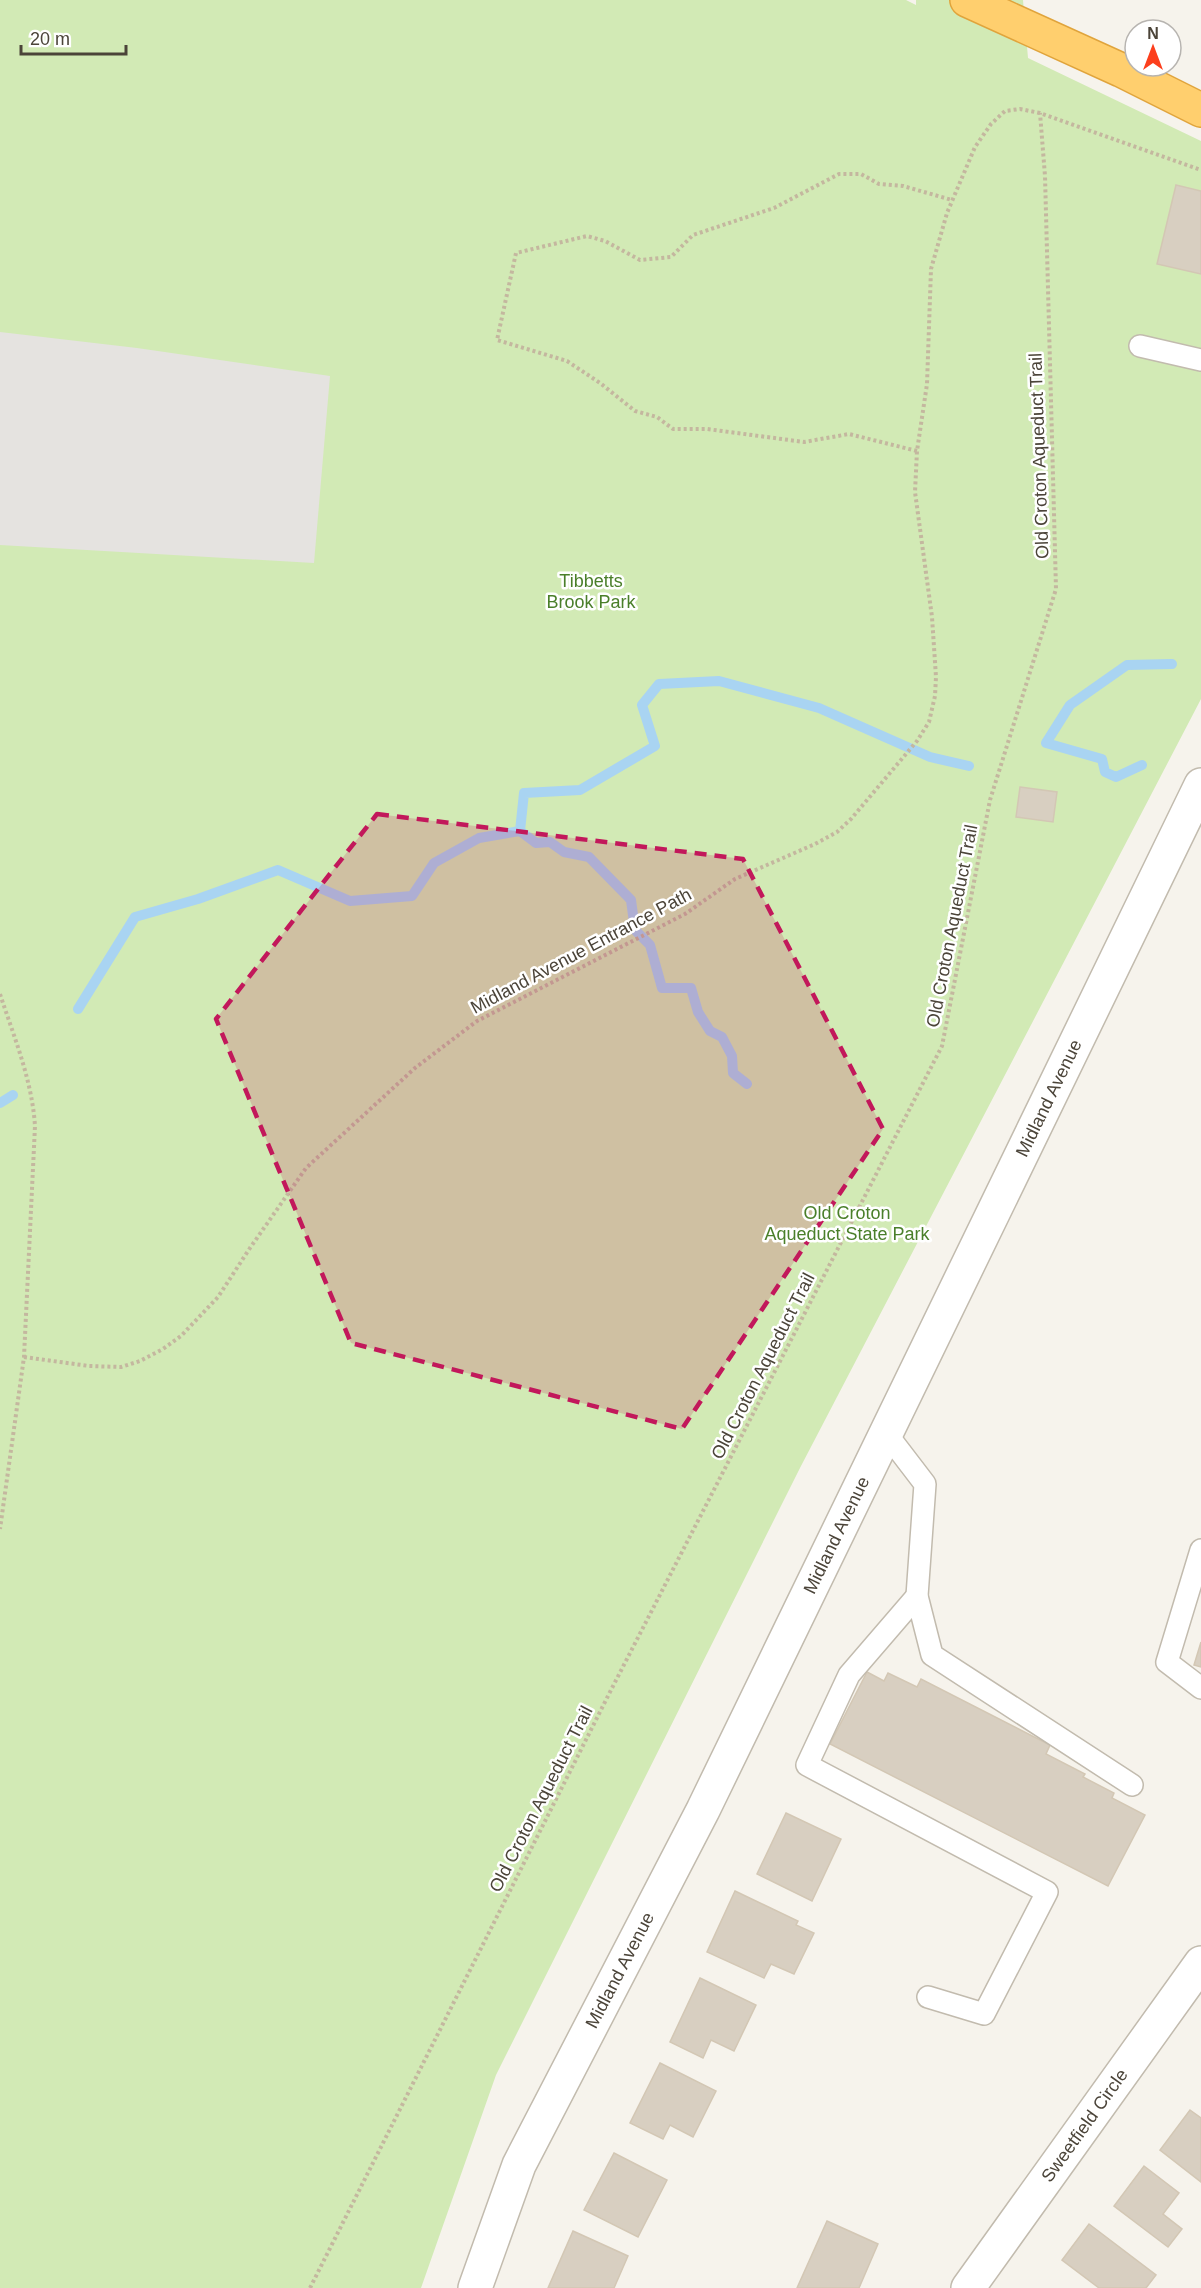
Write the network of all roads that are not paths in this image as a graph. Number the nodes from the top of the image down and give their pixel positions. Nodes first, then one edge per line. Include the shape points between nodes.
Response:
1 (968, 0) edge
2 (1201, 110) edge
3 (1140, 346) dead end
4 (1201, 360) edge
5 (1201, 785) edge
6 (886, 1433) junction
7 (1201, 1550) edge
8 (917, 1596) junction
9 (1201, 1688) edge
10 (1132, 1785) dead end
11 (1201, 1963) edge
12 (928, 1997) dead end
13 (475, 2288) edge
14 (968, 2288) edge

1 - 2 highway
3 - 4 lane
5 - 6 street, Midland Avenue
6 - 8 lane via 925,1484
6 - 13 street, Midland Avenue via 703,1810 519,2165
7 - 9 lane via 1167,1662
8 - 10 lane via 932,1655
8 - 12 lane via 849,1675 807,1765 1047,1892 984,2014
11 - 14 street, Sweetfield Circle

